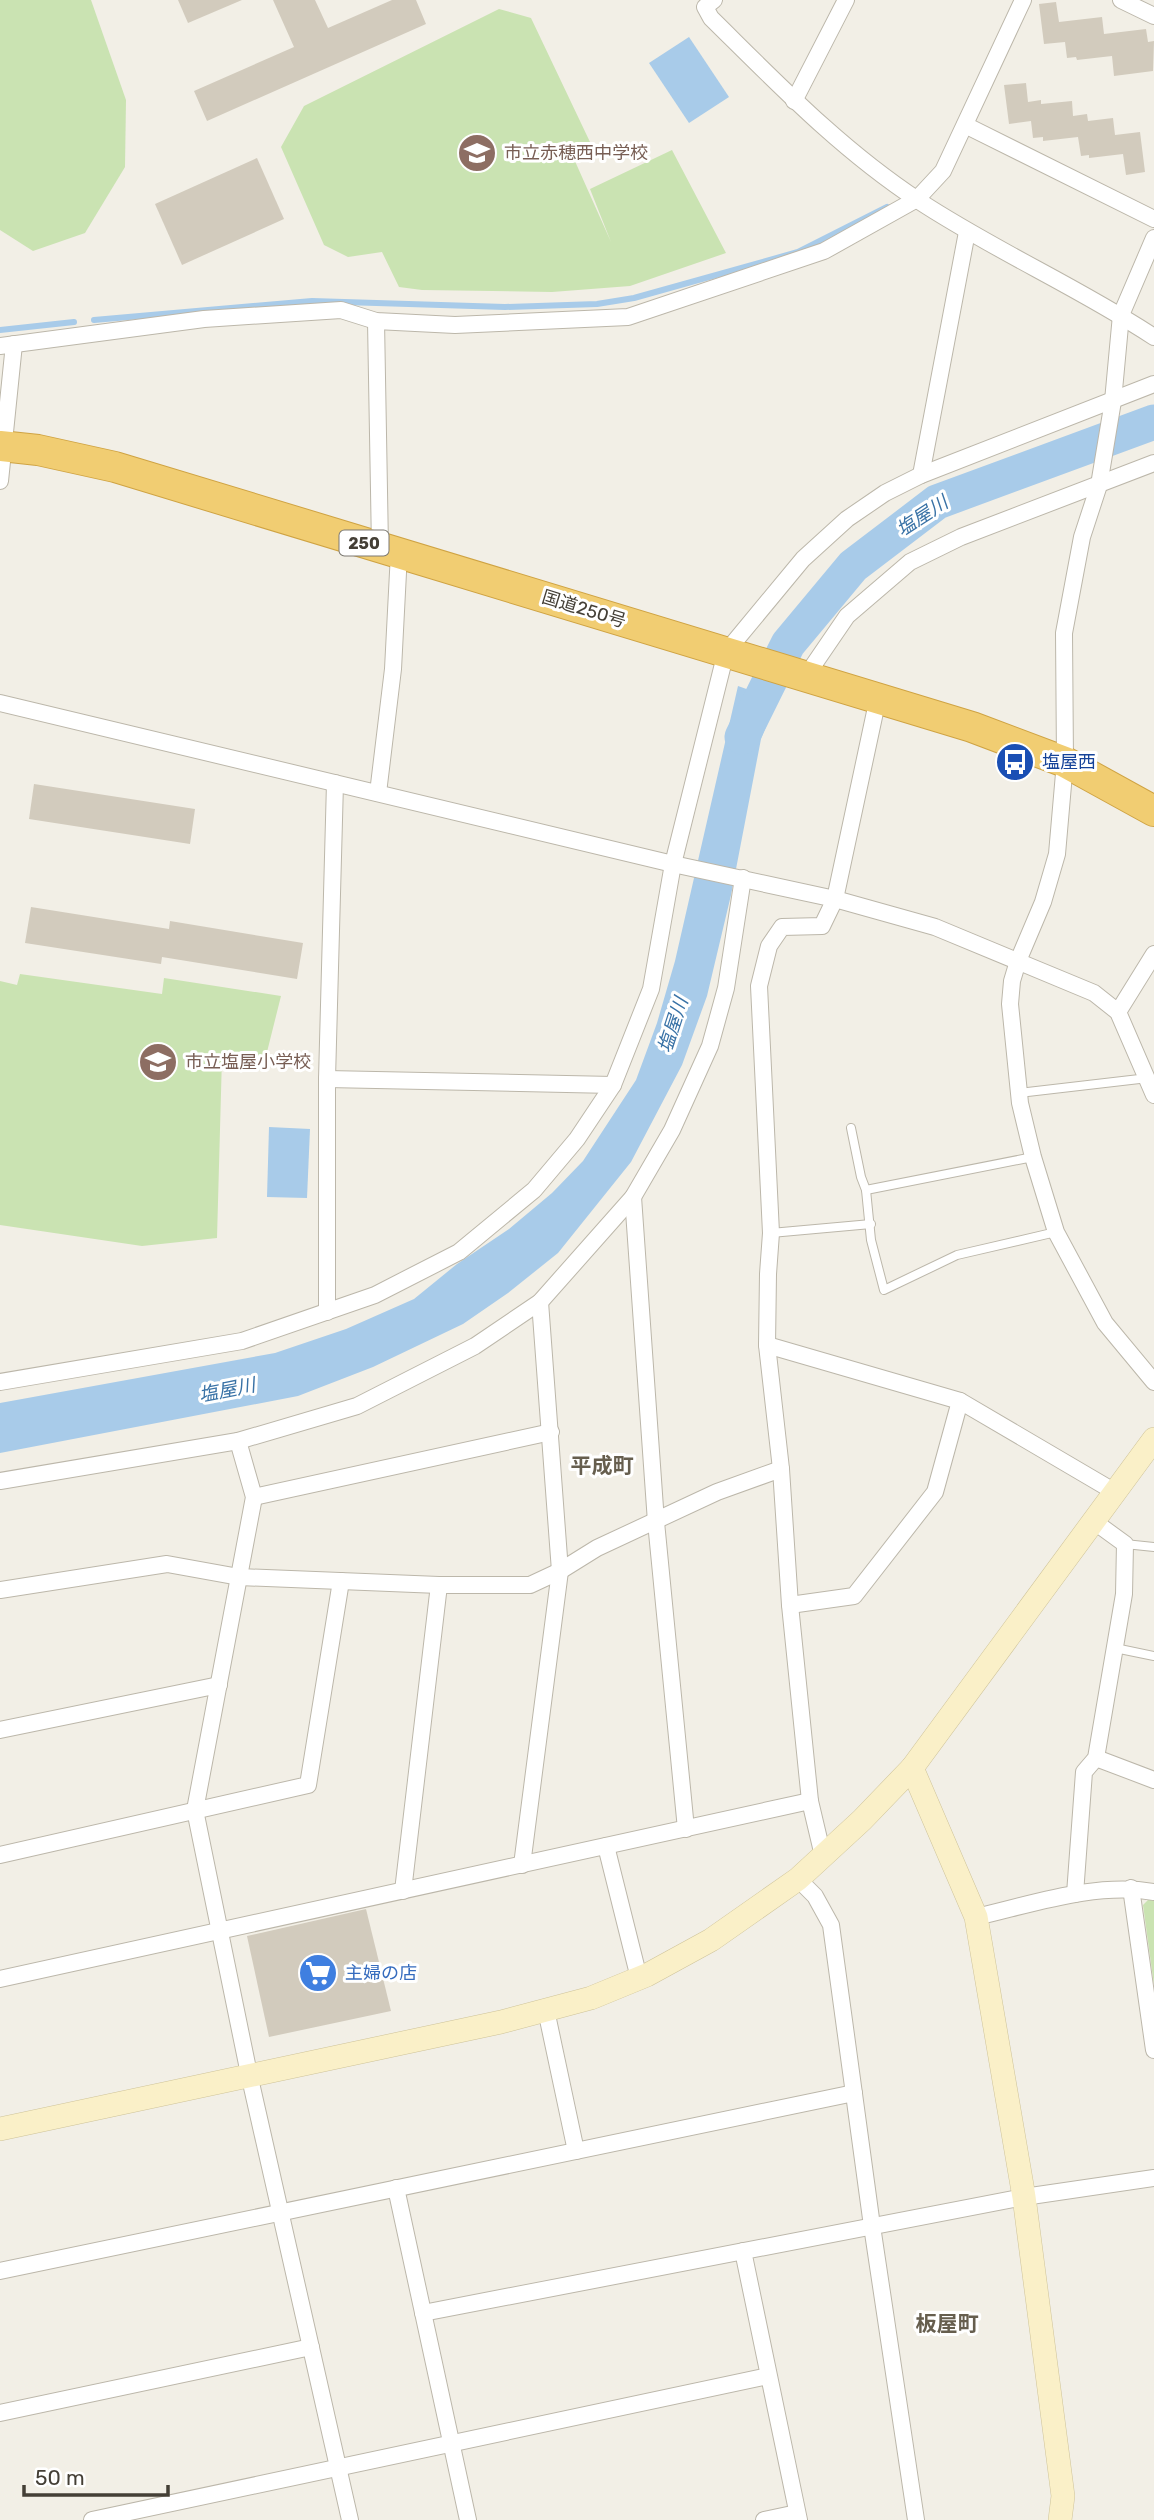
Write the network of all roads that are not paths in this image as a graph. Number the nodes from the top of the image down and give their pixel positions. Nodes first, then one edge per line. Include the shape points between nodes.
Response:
1 (713, 0) edge
2 (846, 0) edge
3 (1023, 0) edge
4 (1121, 0) edge
5 (1154, 16) edge
6 (794, 101) junction
7 (965, 125) junction
8 (917, 200) junction
9 (1154, 219) edge
10 (967, 232) junction
11 (1154, 238) edge
12 (1121, 315) junction
13 (376, 321) junction
14 (1154, 337) edge
15 (7, 345) edge
16 (1154, 384) edge
17 (1113, 401) junction
18 (2, 446) edge
19 (1154, 463) edge
20 (920, 475) junction
21 (0, 481) edge
22 (1099, 485) junction
23 (389, 550) junction
24 (726, 652) junction
25 (806, 676) junction
26 (878, 698) junction
27 (0, 703) edge
28 (1065, 762) junction
29 (335, 783) junction
30 (378, 793) junction
31 (1154, 811) edge
32 (673, 864) junction
33 (743, 878) junction
34 (835, 899) junction
35 (1154, 954) edge
36 (1018, 961) junction
37 (1118, 1012) junction
38 (1151, 1078) edge
39 (327, 1079) junction
40 (613, 1085) junction
41 (1019, 1093) junction
42 (1154, 1095) edge
43 (850, 1128) dead end
44 (1033, 1157) junction
45 (866, 1190) junction
46 (633, 1197) junction
47 (871, 1224) junction
48 (1056, 1231) junction
49 (771, 1233) junction
50 (540, 1302) junction
51 (327, 1312) junction
52 (767, 1345) junction
53 (0, 1382) edge
54 (1154, 1382) edge
55 (960, 1401) junction
56 (551, 1432) junction
57 (1154, 1439) edge
58 (238, 1441) junction
59 (781, 1469) junction
60 (0, 1481) edge
61 (1115, 1492) junction
62 (254, 1497) junction
63 (1092, 1520) junction
64 (656, 1522) junction
65 (1125, 1544) junction
66 (1154, 1547) edge
67 (560, 1571) junction
68 (239, 1577) junction
69 (341, 1581) junction
70 (439, 1584) junction
71 (0, 1590) edge
72 (790, 1605) junction
73 (1115, 1648) junction
74 (1154, 1656) edge
75 (219, 1685) junction
76 (0, 1730) edge
77 (1096, 1758) junction
78 (912, 1768) junction
79 (1154, 1780) edge
80 (810, 1801) junction
81 (195, 1810) junction
82 (686, 1829) junction
83 (606, 1846) junction
84 (0, 1855) edge
85 (823, 1856) junction
86 (522, 1865) junction
87 (798, 1879) junction
88 (1131, 1888) junction
89 (403, 1891) junction
90 (1154, 1892) edge
91 (1075, 1894) junction
92 (976, 1917) junction
93 (220, 1931) junction
94 (639, 1978) junction
95 (0, 1979) edge
96 (546, 2010) junction
97 (1154, 2050) edge
98 (249, 2074) junction
99 (854, 2093) junction
100 (0, 2129) edge
101 (576, 2151) junction
102 (1154, 2178) edge
103 (396, 2188) junction
104 (1024, 2197) junction
105 (281, 2212) junction
106 (872, 2226) junction
107 (743, 2251) junction
108 (0, 2271) edge
109 (423, 2313) junction
110 (311, 2347) junction
111 (768, 2376) junction
112 (0, 2413) edge
113 (452, 2444) junction
114 (338, 2468) junction
115 (798, 2516) edge
116 (92, 2520) edge
117 (350, 2520) edge
118 (468, 2520) edge
119 (764, 2520) edge
120 (916, 2520) edge
121 (1060, 2520) edge

1 - 6 street via 705,6 711,18
2 - 6 street
3 - 7 street
4 - 5 street
6 - 8 street via 846,149
7 - 8 street via 943,171
7 - 9 street
8 - 10 street
8 - 13 street via 824,251 628,317 455,325
10 - 12 street
10 - 20 street
11 - 12 street
12 - 14 street
12 - 17 street
13 - 15 street via 341,310 204,319
13 - 23 street
15 - 18 street
16 - 17 street
17 - 20 street
17 - 22 street
18 - 21 street
18 - 23 highway, 国道250号 / 250 via 114,467
19 - 22 street
20 - 24 street via 847,519 803,559
22 - 25 street via 961,537 910,562 847,616
22 - 28 street via 1082,537 1064,633
23 - 24 highway, 国道250号 / 250
23 - 30 street via 393,669
24 - 25 highway, 国道250号 / 250
24 - 32 street
25 - 26 highway, 国道250号 / 250
26 - 28 highway, 国道250号 / 250
26 - 34 street
27 - 29 street
28 - 31 highway, 国道250号 / 250
28 - 36 street via 1057,854
29 - 30 street
29 - 39 street
30 - 32 street
32 - 33 street
32 - 40 street via 651,989
33 - 34 street
33 - 46 street via 726,988 710,1046 672,1130
34 - 36 street via 935,927
34 - 49 street via 822,926 782,928 769,946 759,986
35 - 37 street
36 - 37 street via 1094,993
36 - 41 street via 1010,1004
37 - 38 street
38 - 41 lane
38 - 42 street
39 - 40 street
39 - 51 street
40 - 51 street via 577,1139 534,1190 459,1252 375,1296
41 - 44 street
43 - 45 lane
44 - 45 lane
44 - 48 street
45 - 47 lane
46 - 50 street
46 - 64 street
47 - 48 lane via 884,1290 957,1255
47 - 49 lane
48 - 54 street via 1105,1323
49 - 52 street
50 - 56 street
50 - 58 street via 475,1346 358,1406
51 - 53 street via 242,1341
52 - 55 street
52 - 59 street
55 - 61 street
55 - 72 street via 935,1492 854,1596
56 - 62 street
56 - 67 street
57 - 61 street
58 - 60 street
58 - 62 street
59 - 64 street via 717,1492
59 - 72 street
61 - 63 street
62 - 68 street
63 - 65 street
63 - 78 street
64 - 67 street via 597,1548
64 - 82 street
65 - 66 lane
65 - 73 street via 1124,1594
67 - 70 street via 530,1584
67 - 86 street
68 - 69 street
68 - 71 street via 167,1564
68 - 75 street
69 - 70 street
69 - 81 street via 308,1785
70 - 89 street
72 - 80 street
73 - 74 lane
73 - 77 street
75 - 76 street
75 - 81 street
77 - 79 street
77 - 91 street via 1084,1772
78 - 85 street
78 - 92 street
80 - 82 street
80 - 85 street
81 - 84 street
81 - 93 street
82 - 83 street
83 - 86 street
83 - 94 street
85 - 87 street
86 - 89 street
87 - 94 street via 711,1940
87 - 99 street via 815,1896 831,1926
88 - 90 street
88 - 91 street
88 - 97 street
89 - 93 street
91 - 92 street
92 - 104 street
93 - 95 street
93 - 98 street
94 - 96 street
96 - 98 street
96 - 101 street
98 - 100 street
98 - 105 street
99 - 101 street
99 - 106 street
101 - 103 street
102 - 104 street
103 - 105 street
103 - 109 street
104 - 106 street
104 - 121 street via 1062,2496
105 - 108 street
105 - 110 street
106 - 107 street
106 - 120 street
107 - 109 street
107 - 111 street
109 - 113 street
110 - 112 street
110 - 114 street
111 - 113 street
111 - 115 street
113 - 114 street
113 - 118 street
114 - 116 street
114 - 117 street
115 - 119 street

